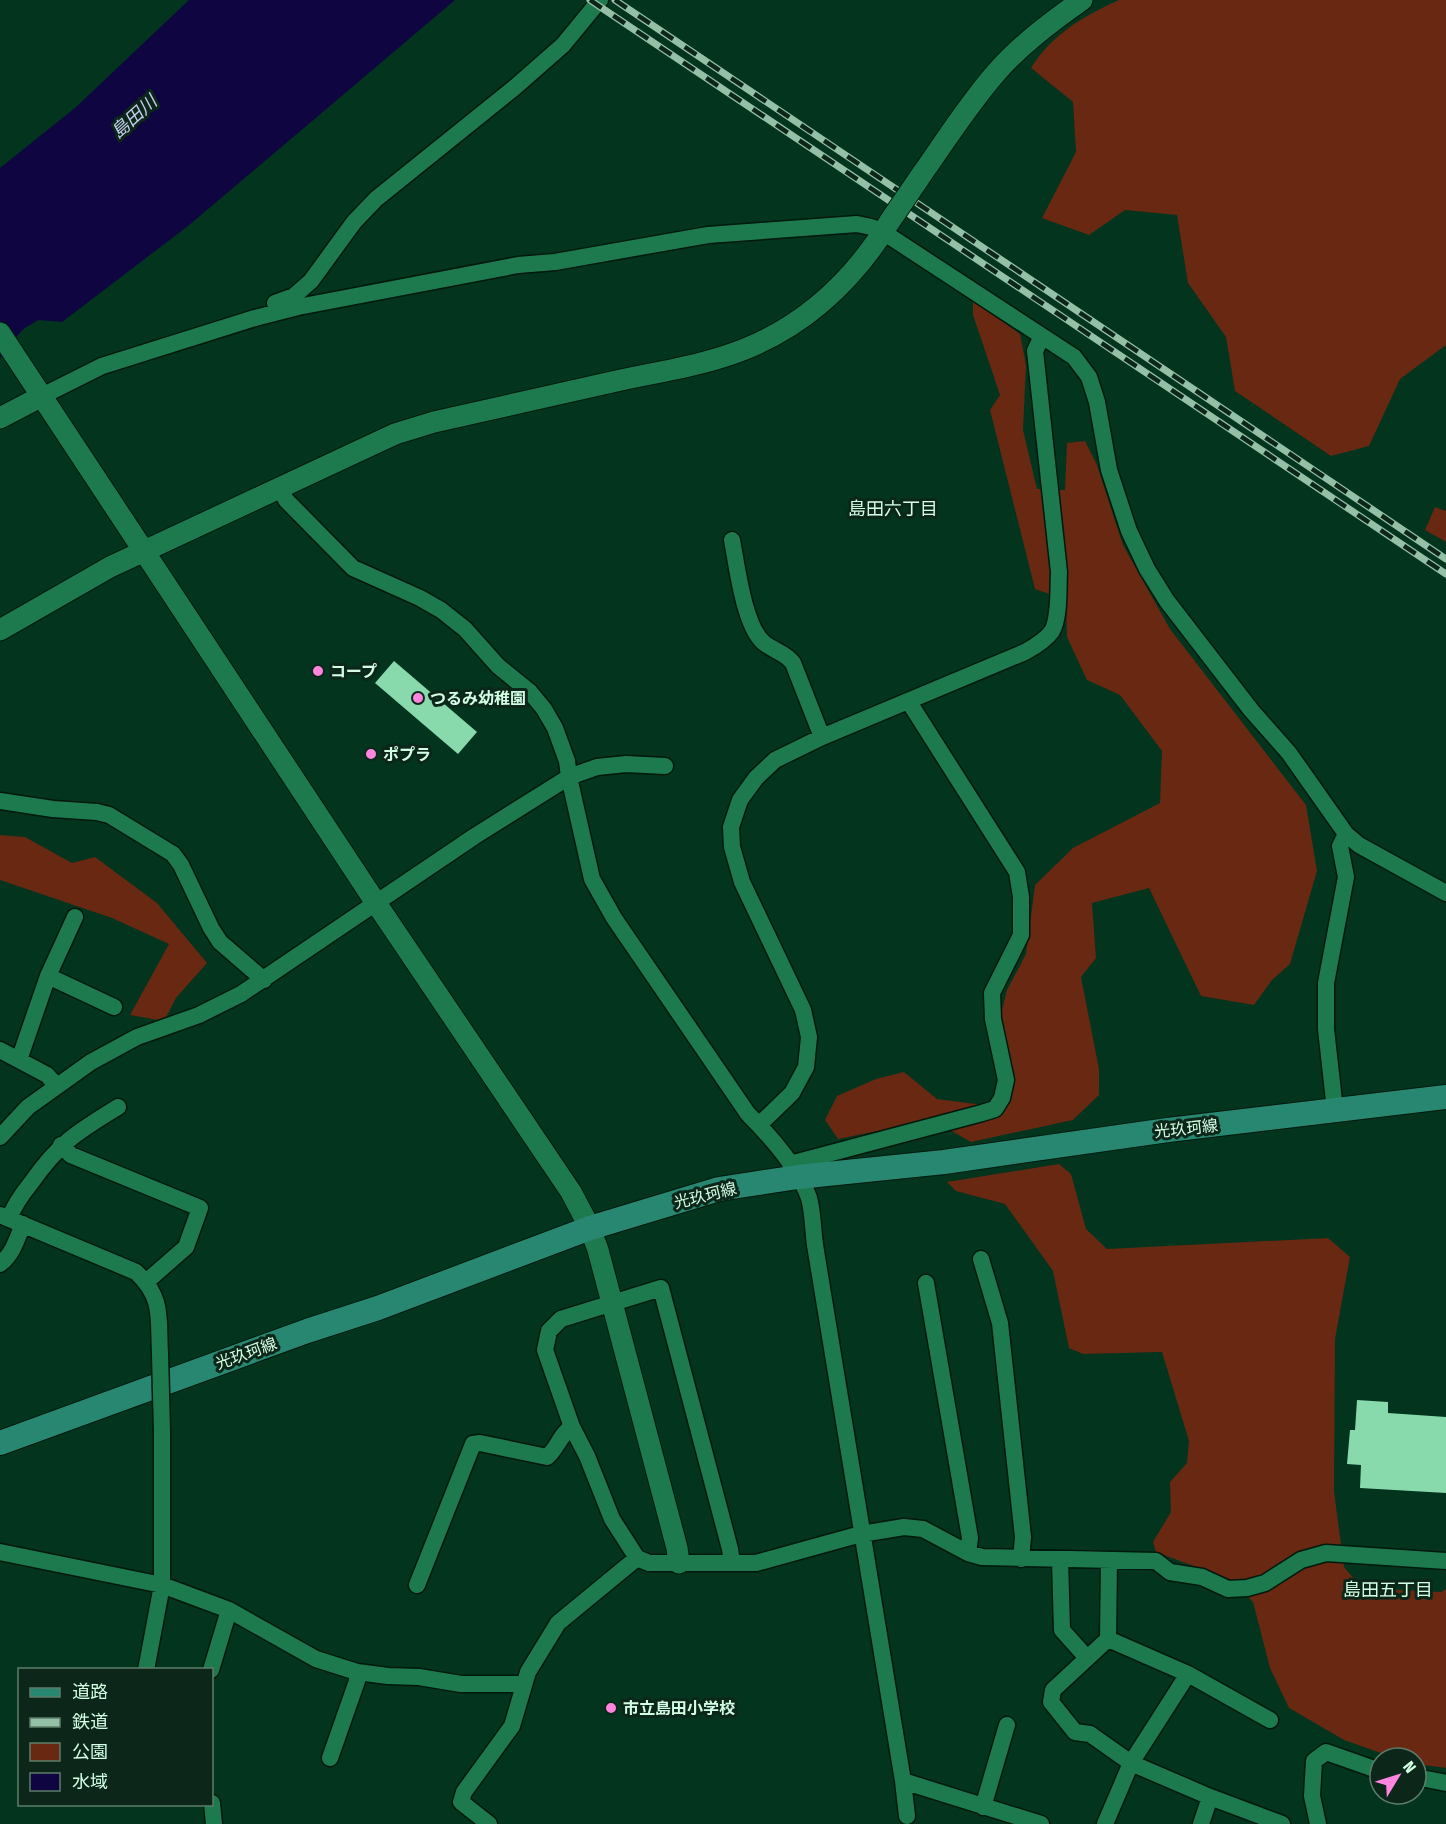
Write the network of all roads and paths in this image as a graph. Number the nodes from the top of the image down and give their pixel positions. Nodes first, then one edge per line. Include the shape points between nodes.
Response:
1 (600, 0) edge
2 (1082, 0) edge
3 (886, 227) junction
4 (255, 318) junction
5 (0, 333) edge
6 (1042, 336) junction
7 (37, 388) junction
8 (0, 418) edge
9 (280, 488) junction
10 (732, 540) dead end
11 (143, 551) junction
12 (0, 630) edge
13 (909, 702) junction
14 (822, 737) junction
15 (665, 766) dead end
16 (569, 777) junction
17 (0, 801) edge
18 (1346, 834) junction
19 (1446, 893) edge
20 (376, 903) junction
21 (75, 917) dead end
22 (48, 976) junction
23 (264, 980) junction
24 (114, 1007) dead end
25 (0, 1050) edge
26 (19, 1060) junction
27 (56, 1085) junction
28 (1446, 1097) edge
29 (118, 1107) dead end
30 (1335, 1110) junction
31 (759, 1125) junction
32 (0, 1137) edge
33 (61, 1145) junction
34 (794, 1170) junction
35 (11, 1219) edge
36 (590, 1228) junction
37 (981, 1259) dead end
38 (0, 1264) edge
39 (146, 1282) junction
40 (926, 1282) dead end
41 (613, 1302) junction
42 (572, 1427) junction
43 (0, 1443) edge
44 (861, 1534) junction
45 (0, 1552) edge
46 (968, 1553) junction
47 (637, 1558) junction
48 (1021, 1559) junction
49 (1060, 1559) junction
50 (1109, 1561) junction
51 (1446, 1561) edge
52 (678, 1563) junction
53 (732, 1563) junction
54 (162, 1585) junction
55 (417, 1585) dead end
56 (229, 1610) junction
57 (1108, 1639) junction
58 (1087, 1658) junction
59 (146, 1668) edge
60 (212, 1668) edge
61 (357, 1672) junction
62 (1188, 1674) junction
63 (524, 1684) junction
64 (1270, 1720) dead end
65 (1008, 1725) dead end
66 (330, 1758) dead end
67 (1131, 1762) junction
68 (1368, 1767) edge
69 (1428, 1779) edge
70 (903, 1781) junction
71 (1446, 1783) edge
72 (1210, 1797) junction
73 (212, 1806) edge
74 (983, 1807) junction
75 (907, 1816) dead end
76 (214, 1824) edge
77 (489, 1824) edge
78 (1041, 1824) edge
79 (1105, 1824) edge
80 (1201, 1824) edge
81 (1282, 1824) edge
82 (1318, 1824) edge

1 - 4 street via 563,45 375,199 311,281 294,296 270,305
2 - 3 street, bridge via 995,73
3 - 4 street via 857,224 708,235 518,265
3 - 6 street
3 - 9 street via 841,286 774,336 744,350 434,422 395,434
4 - 7 street
5 - 7 street
6 - 13 street via 1035,351 1059,572 1053,630 1025,652
6 - 18 street via 1074,357 1089,377 1109,470 1129,531 1147,569 1167,601 1289,753
7 - 8 street
7 - 11 street
9 - 11 street
9 - 16 street via 286,500 353,568 441,610 530,692 555,728
10 - 14 street via 744,602 755,633 793,663
11 - 12 street
11 - 20 street
13 - 14 street
13 - 34 street via 1017,872 1022,935 992,993 993,1019 1006,1080 1002,1098 995,1109
14 - 31 street via 775,760 756,778 740,800 731,827 742,882 803,1010 809,1037 806,1067 792,1093
15 - 16 street via 597,767
16 - 20 street
16 - 31 street via 592,879 614,918
17 - 23 street via 109,815 173,854 220,942
18 - 19 street
18 - 30 street via 1340,846 1346,877 1326,984 1326,1029
20 - 23 street
20 - 36 street via 540,1144
21 - 22 street
22 - 24 street
22 - 26 street
23 - 27 street via 199,1015 137,1037
25 - 26 street
26 - 27 street via 47,1075
27 - 32 street
28 - 30 main road, 光玖珂線
29 - 33 street
30 - 34 main road, 光玖珂線 via 887,1169
31 - 34 street
33 - 35 street via 14,1206
33 - 39 street via 71,1155 200,1208 186,1247
34 - 36 main road, 光玖珂線
34 - 44 street via 809,1199
35 - 38 street via 14,1246
35 - 39 street via 118,1264
36 - 41 street
36 - 43 main road, 光玖珂線
37 - 48 street via 1000,1323 1023,1537
39 - 54 street, bridge via 155,1296 160,1354
40 - 46 street via 970,1538
41 - 42 street via 561,1319 549,1331 545,1350
41 - 52 street
41 - 53 street via 662,1288
42 - 47 street via 612,1519
42 - 55 street via 547,1457 473,1444
44 - 46 street via 904,1527 923,1529
44 - 53 street via 756,1563
44 - 70 street
45 - 54 street
46 - 48 street
47 - 52 street via 648,1563
47 - 63 street via 558,1623
48 - 49 street
49 - 50 street
49 - 58 street via 1062,1630
50 - 51 street via 1156,1561 1170,1572 1202,1578 1228,1589 1265,1582 1301,1560 1326,1553
50 - 57 street
52 - 53 street
54 - 56 street
54 - 59 street
56 - 60 street
56 - 61 street via 316,1659
57 - 58 street
57 - 62 street
58 - 67 street via 1053,1690 1051,1702 1075,1732 1090,1734
61 - 63 street via 461,1684
61 - 66 street
62 - 64 street
62 - 67 street
63 - 77 street via 512,1726 464,1792 461,1803
65 - 74 street
67 - 72 street
67 - 79 street
68 - 82 street via 1326,1752 1314,1761 1312,1796
69 - 71 street
70 - 74 street
70 - 75 street
72 - 80 street
72 - 81 street
73 - 76 street
74 - 78 street

